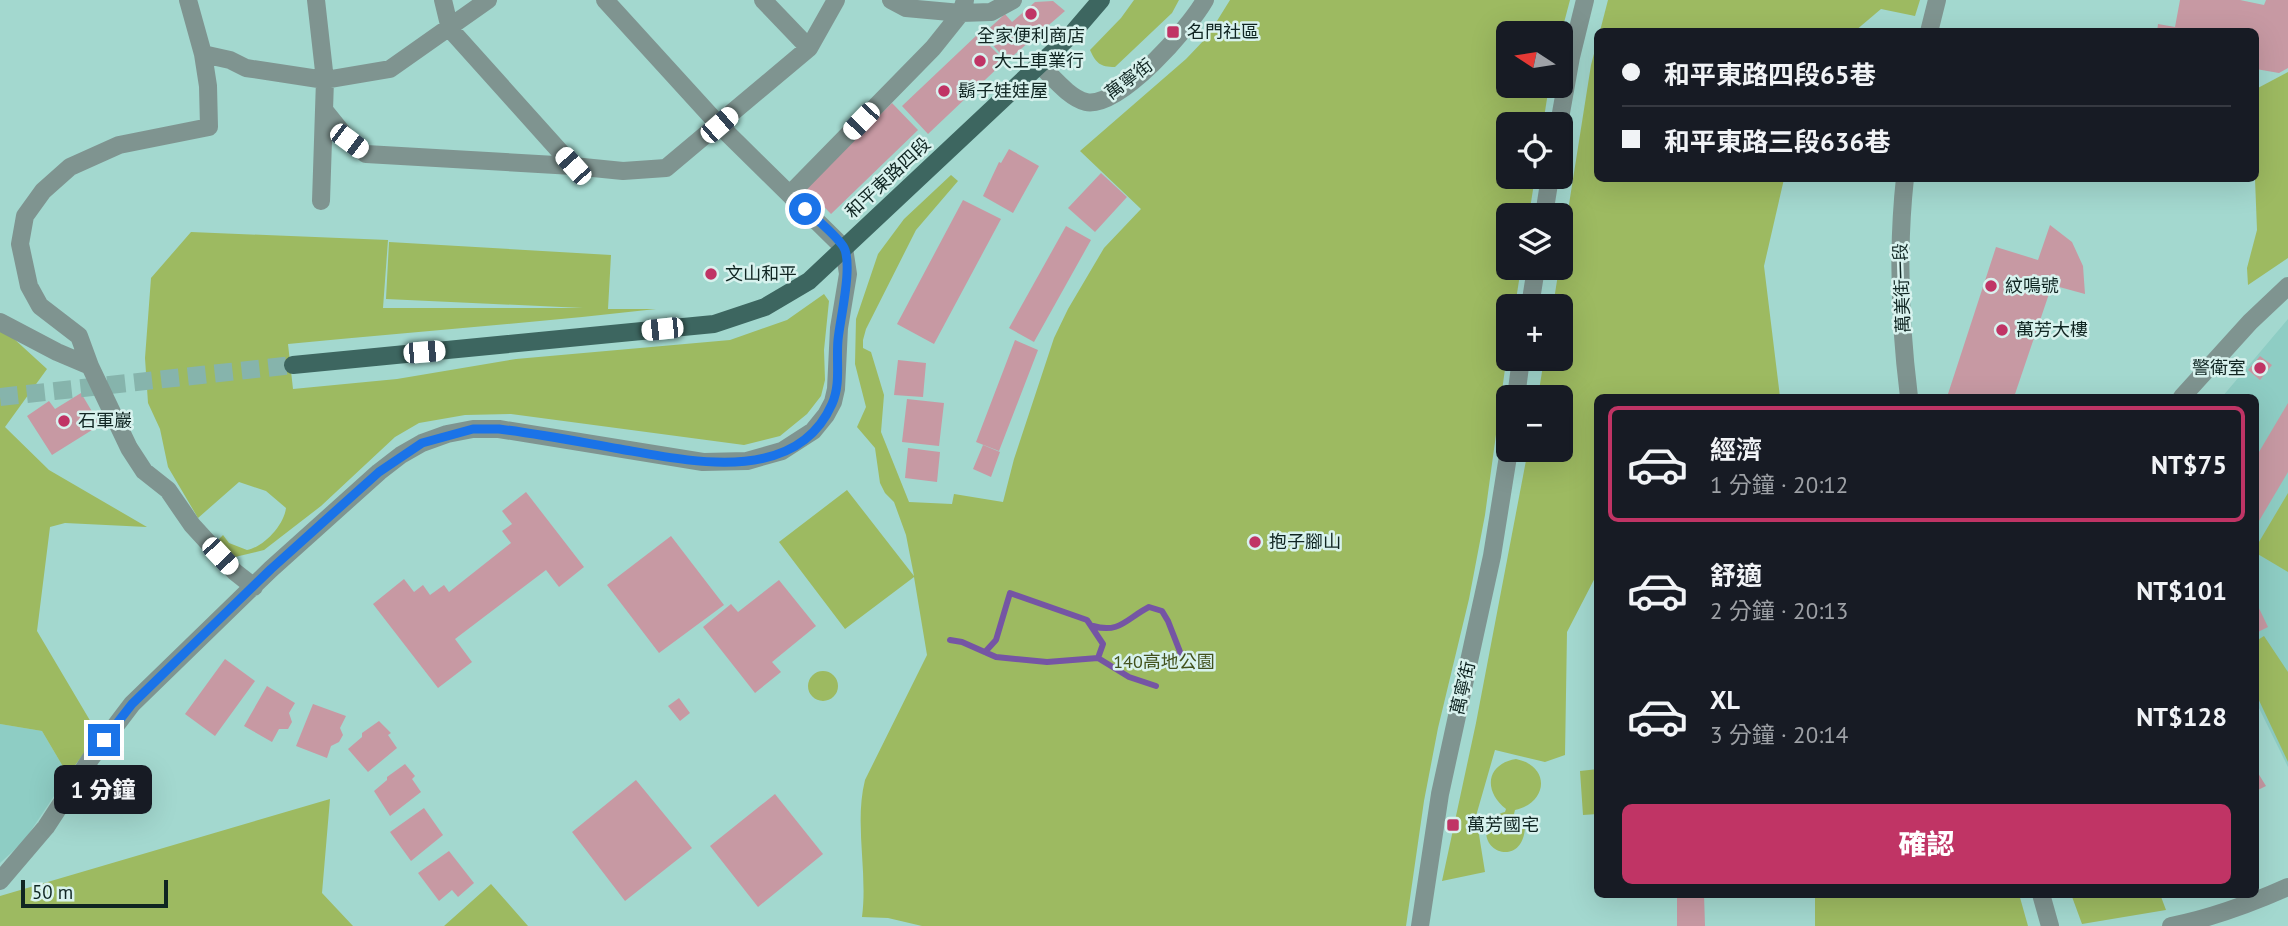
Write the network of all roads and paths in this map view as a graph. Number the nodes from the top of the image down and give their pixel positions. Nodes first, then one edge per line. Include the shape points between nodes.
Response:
1 (188, 0) edge
2 (316, 0) edge
3 (443, 0) edge
4 (488, 0) edge
5 (605, 0) edge
6 (763, 0) edge
7 (836, 0) edge
8 (891, 0) edge
9 (1013, 0) edge
10 (1205, 0) edge
11 (1585, 0) edge
12 (1937, 0) edge
13 (1092, 4) edge
14 (963, 6) edge
15 (1930, 28) edge
16 (450, 29) junction
17 (809, 48) junction
18 (203, 54) junction
19 (1040, 65) junction
20 (325, 80) junction
21 (324, 110) junction
22 (1561, 112) edge
23 (719, 125) junction
24 (573, 166) junction
25 (1905, 182) edge
26 (790, 194) junction
27 (321, 201) dead end
28 (844, 248) junction
29 (2288, 286) edge
30 (0, 322) edge
31 (293, 365) tunnel mouth
32 (90, 366) junction
33 (1909, 394) edge
34 (2185, 394) edge
35 (1507, 462) edge
36 (254, 587) junction
37 (0, 881) edge
38 (2288, 887) edge
39 (2041, 898) edge
40 (1420, 926) edge
41 (2050, 926) edge
42 (2171, 926) edge

1 - 18 street
2 - 20 street
3 - 16 street
4 - 16 street
5 - 23 street
6 - 17 street
7 - 17 street
8 - 14 street via 906,8
9 - 14 street via 991,12
10 - 19 street, 萬寧街 via 1173,44 1107,99 1096,103 1079,100
11 - 22 street
12 - 15 street
13 - 19 main road, 和平東路四段
14 - 26 street via 933,48
16 - 20 street via 390,69
16 - 24 street
17 - 23 street
18 - 20 street via 246,68
18 - 32 street via 209,127 119,145 70,167 24,216 20,244 29,286 40,306 79,336
19 - 28 main road, 和平東路四段
20 - 21 street
21 - 24 street via 366,154
21 - 27 street
23 - 24 street via 666,167 623,171
23 - 26 street
25 - 33 street, 萬美街一段 via 1901,276
26 - 28 street
28 - 31 main road, 和平東路四段 via 799,289 765,307 714,324
28 - 36 street via 848,274 836,389 826,415 790,447 765,458 725,463 499,429 447,434 422,443 379,472
29 - 34 street
30 - 32 street
32 - 36 street via 144,471 168,490 192,525
35 - 40 street, 萬寧街 via 1492,556 1440,794
36 - 37 street via 132,704 46,827
38 - 42 street via 2248,905
39 - 41 street

